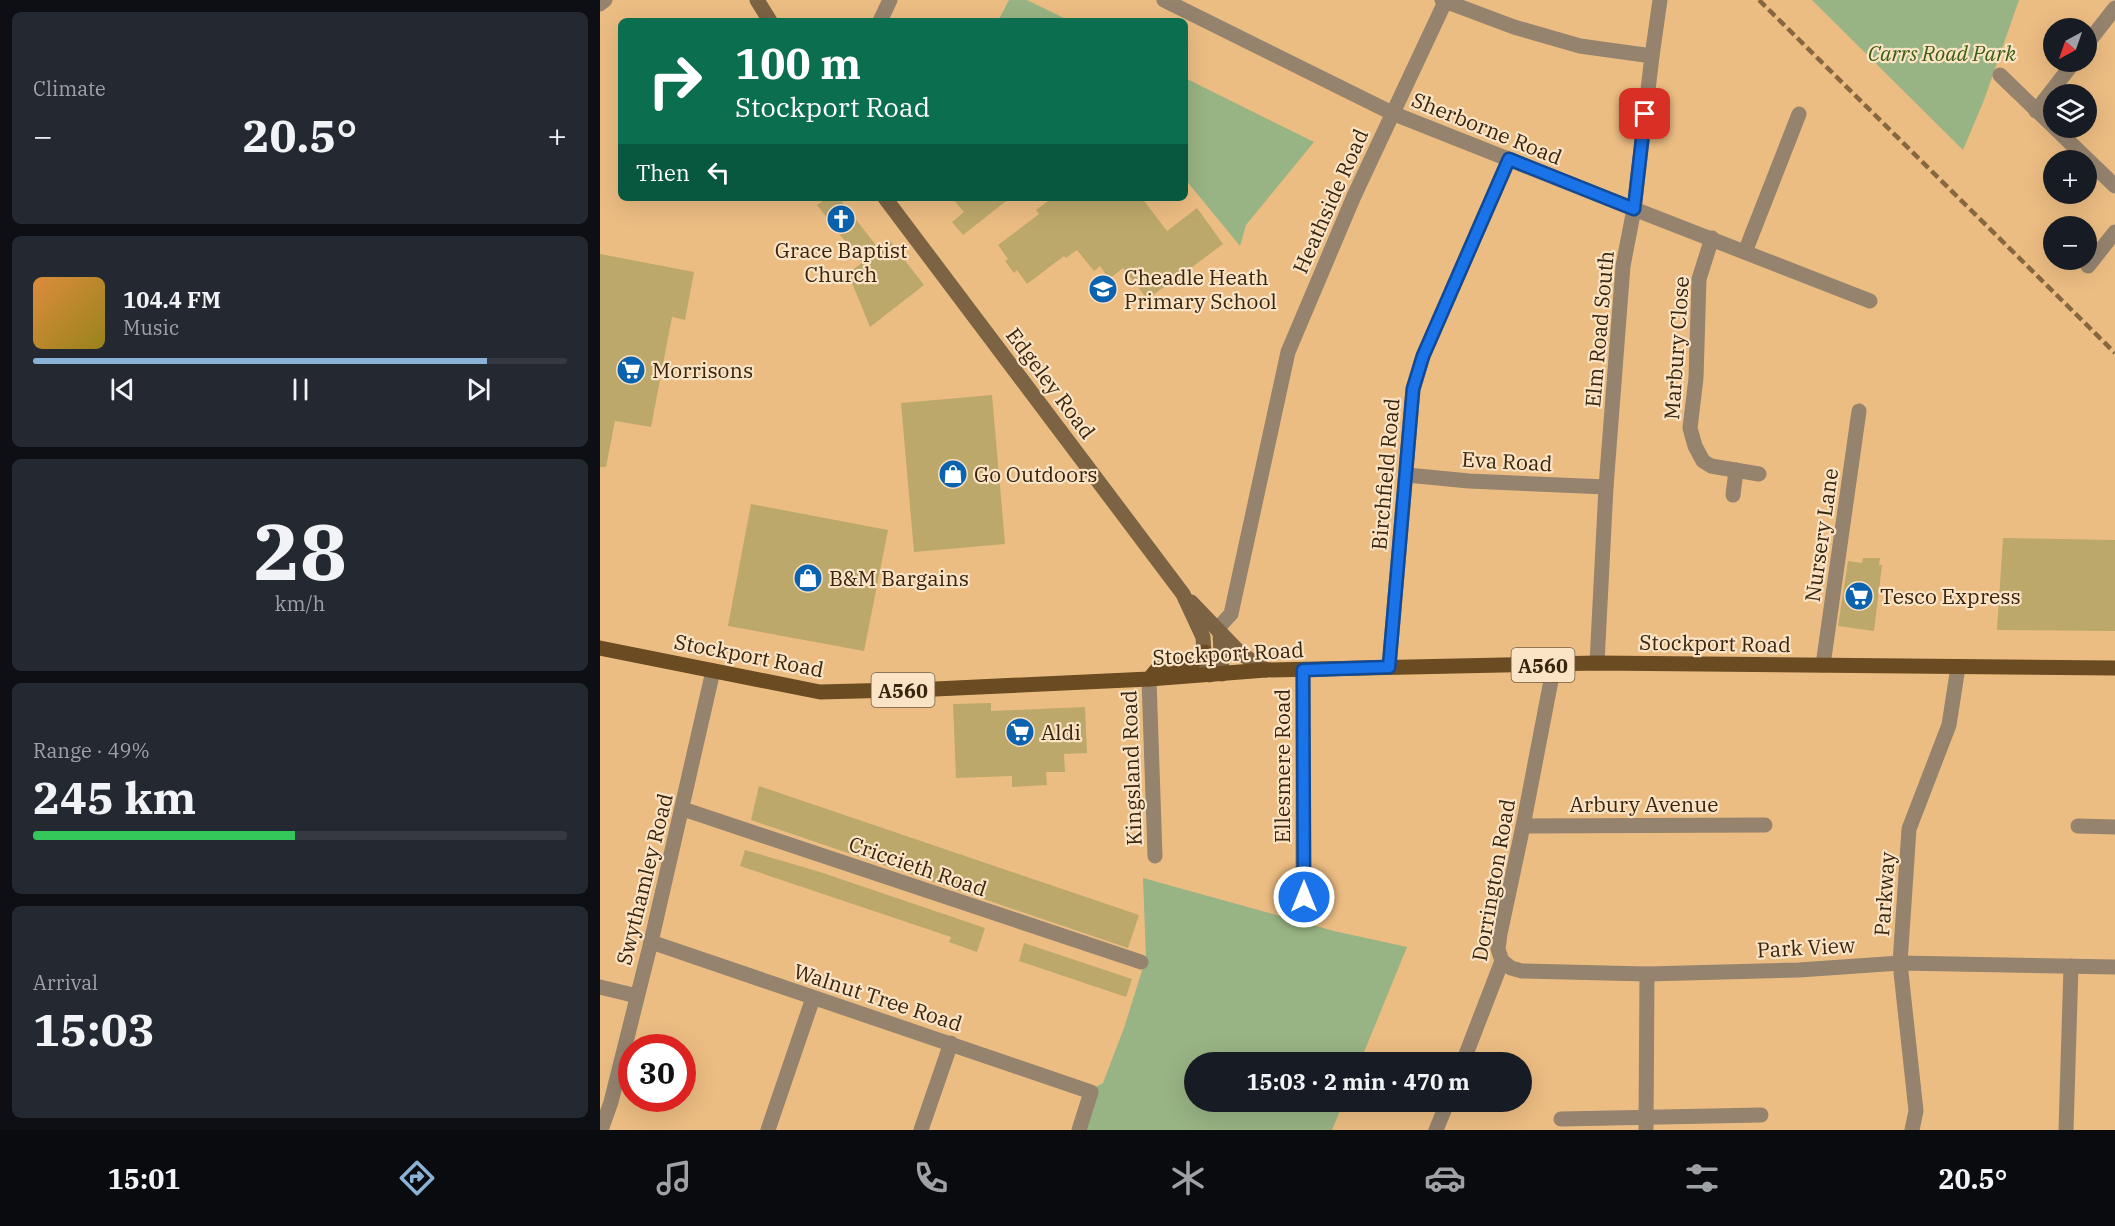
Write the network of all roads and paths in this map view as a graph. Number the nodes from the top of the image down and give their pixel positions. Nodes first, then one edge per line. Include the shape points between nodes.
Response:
1 (604, 0) edge
2 (757, 0) edge
3 (890, 0) edge
4 (1164, 0) edge
5 (1660, 0) edge
6 (1444, 1) edge
7 (600, 4) edge
8 (2115, 8) edge
9 (768, 18) edge
10 (881, 18) edge
11 (2097, 31) edge
12 (1652, 56) junction
13 (2066, 72) edge
14 (2000, 75) dead end
15 (2036, 111) junction
16 (1392, 113) junction
17 (1799, 114) dead end
18 (1509, 159) junction
19 (2115, 186) edge
20 (887, 201) edge
21 (1634, 209) junction
22 (2115, 232) edge
23 (1712, 238) junction
24 (1745, 252) junction
25 (2097, 255) edge
26 (1870, 300) dead end
27 (1859, 411) dead end
28 (1736, 470) junction
29 (1759, 474) dead end
30 (1407, 475) junction
31 (1606, 487) junction
32 (1733, 495) dead end
33 (1183, 594) junction
34 (1219, 631) junction
35 (600, 648) edge
36 (1205, 652) junction
37 (1597, 663) junction
38 (1554, 665) junction
39 (1824, 665) junction
40 (1389, 667) junction
41 (1958, 667) junction
42 (2115, 668) edge
43 (1266, 670) junction
44 (1303, 670) junction
45 (713, 671) junction
46 (1216, 674) junction
47 (1149, 679) junction
48 (682, 809) junction
49 (1765, 825) dead end
50 (1523, 826) junction
51 (2078, 826) dead end
52 (2115, 827) edge
53 (1155, 856) dead end
54 (1304, 897) dead end
55 (651, 942) junction
56 (1503, 961) junction
57 (1141, 962) dead end
58 (1900, 963) junction
59 (2071, 966) junction
60 (2115, 967) edge
61 (1647, 975) junction
62 (600, 987) edge
63 (637, 996) junction
64 (813, 998) junction
65 (951, 1043) junction
66 (1467, 1052) edge
67 (1443, 1112) edge
68 (1761, 1115) dead end
69 (1561, 1119) dead end
70 (1646, 1124) edge
71 (601, 1130) edge
72 (768, 1130) edge
73 (921, 1130) edge
74 (1079, 1130) edge
75 (1436, 1130) edge
76 (1912, 1130) edge
77 (2066, 1130) edge

1 - 7 street
2 - 9 main road
3 - 10 street
4 - 16 street, Sherborne Road
5 - 12 street, Elm Road South
6 - 12 street via 1580,46
6 - 16 street, Heathside Road
8 - 11 street
12 - 21 street, Elm Road South
13 - 15 street
14 - 15 street
15 - 19 street
16 - 18 street, Sherborne Road
16 - 34 street, Heathside Road via 1288,351 1231,614
17 - 24 street
18 - 21 street, Sherborne Road
18 - 30 street, Birchfield Road via 1423,356 1413,389
20 - 33 main road, Edgeley Road
21 - 23 street, Sherborne Road
21 - 31 street, Elm Road South via 1623,266
22 - 25 street
23 - 24 street, Sherborne Road
23 - 28 street, Marbury Close via 1699,279 1690,428 1702,461
24 - 26 street, Sherborne Road
27 - 39 street, Nursery Lane
28 - 29 street, Marbury Close
28 - 32 street
30 - 31 street, Eva Road
30 - 40 street, Birchfield Road
31 - 37 street, Elm Road South
33 - 34 main road, Edgeley Road
33 - 36 main road, Edgeley Road via 1203,637
34 - 43 main road, Edgeley Road via 1240,653
34 - 46 main road
35 - 45 main road, Stockport Road / A560
36 - 46 main road, Edgeley Road via 1204,667
36 - 47 main road, A560 via 1192,663 1160,667
37 - 38 main road, Stockport Road / A560
37 - 39 main road, Stockport Road / A560
38 - 40 main road, Stockport Road / A560
38 - 50 street, Dorrington Road
39 - 41 main road, Stockport Road / A560
40 - 44 main road, Stockport Road / A560
41 - 42 main road, Stockport Road / A560
41 - 58 street, Parkway via 1949,725 1910,829
43 - 44 main road, Stockport Road / A560
43 - 46 main road, Stockport Road / A560
44 - 54 street, Ellesmere Road
45 - 47 main road, Stockport Road / A560 via 820,692
45 - 48 street, Swythamley Road
46 - 47 main road, Stockport Road / A560
47 - 53 street, Kingsland Road
48 - 55 street, Swythamley Road
48 - 57 street, Criccieth Road
49 - 50 street, Arbury Avenue
50 - 56 street, Dorrington Road via 1500,934 1498,949
51 - 52 street
55 - 63 street, Swythamley Road
55 - 64 street, Walnut Tree Road
56 - 61 street, Park View via 1522,971
56 - 66 street, Dorrington Road
58 - 59 street, Park View
58 - 61 street, Park View
58 - 76 street, Parkway via 1916,1111
59 - 60 street, Park View
59 - 77 street
61 - 70 street
62 - 63 street
63 - 71 street, Swythamley Road
64 - 65 street, Walnut Tree Road
64 - 72 street
65 - 73 street
65 - 74 street, Walnut Tree Road via 1091,1092
67 - 75 street
68 - 70 street
69 - 70 street

